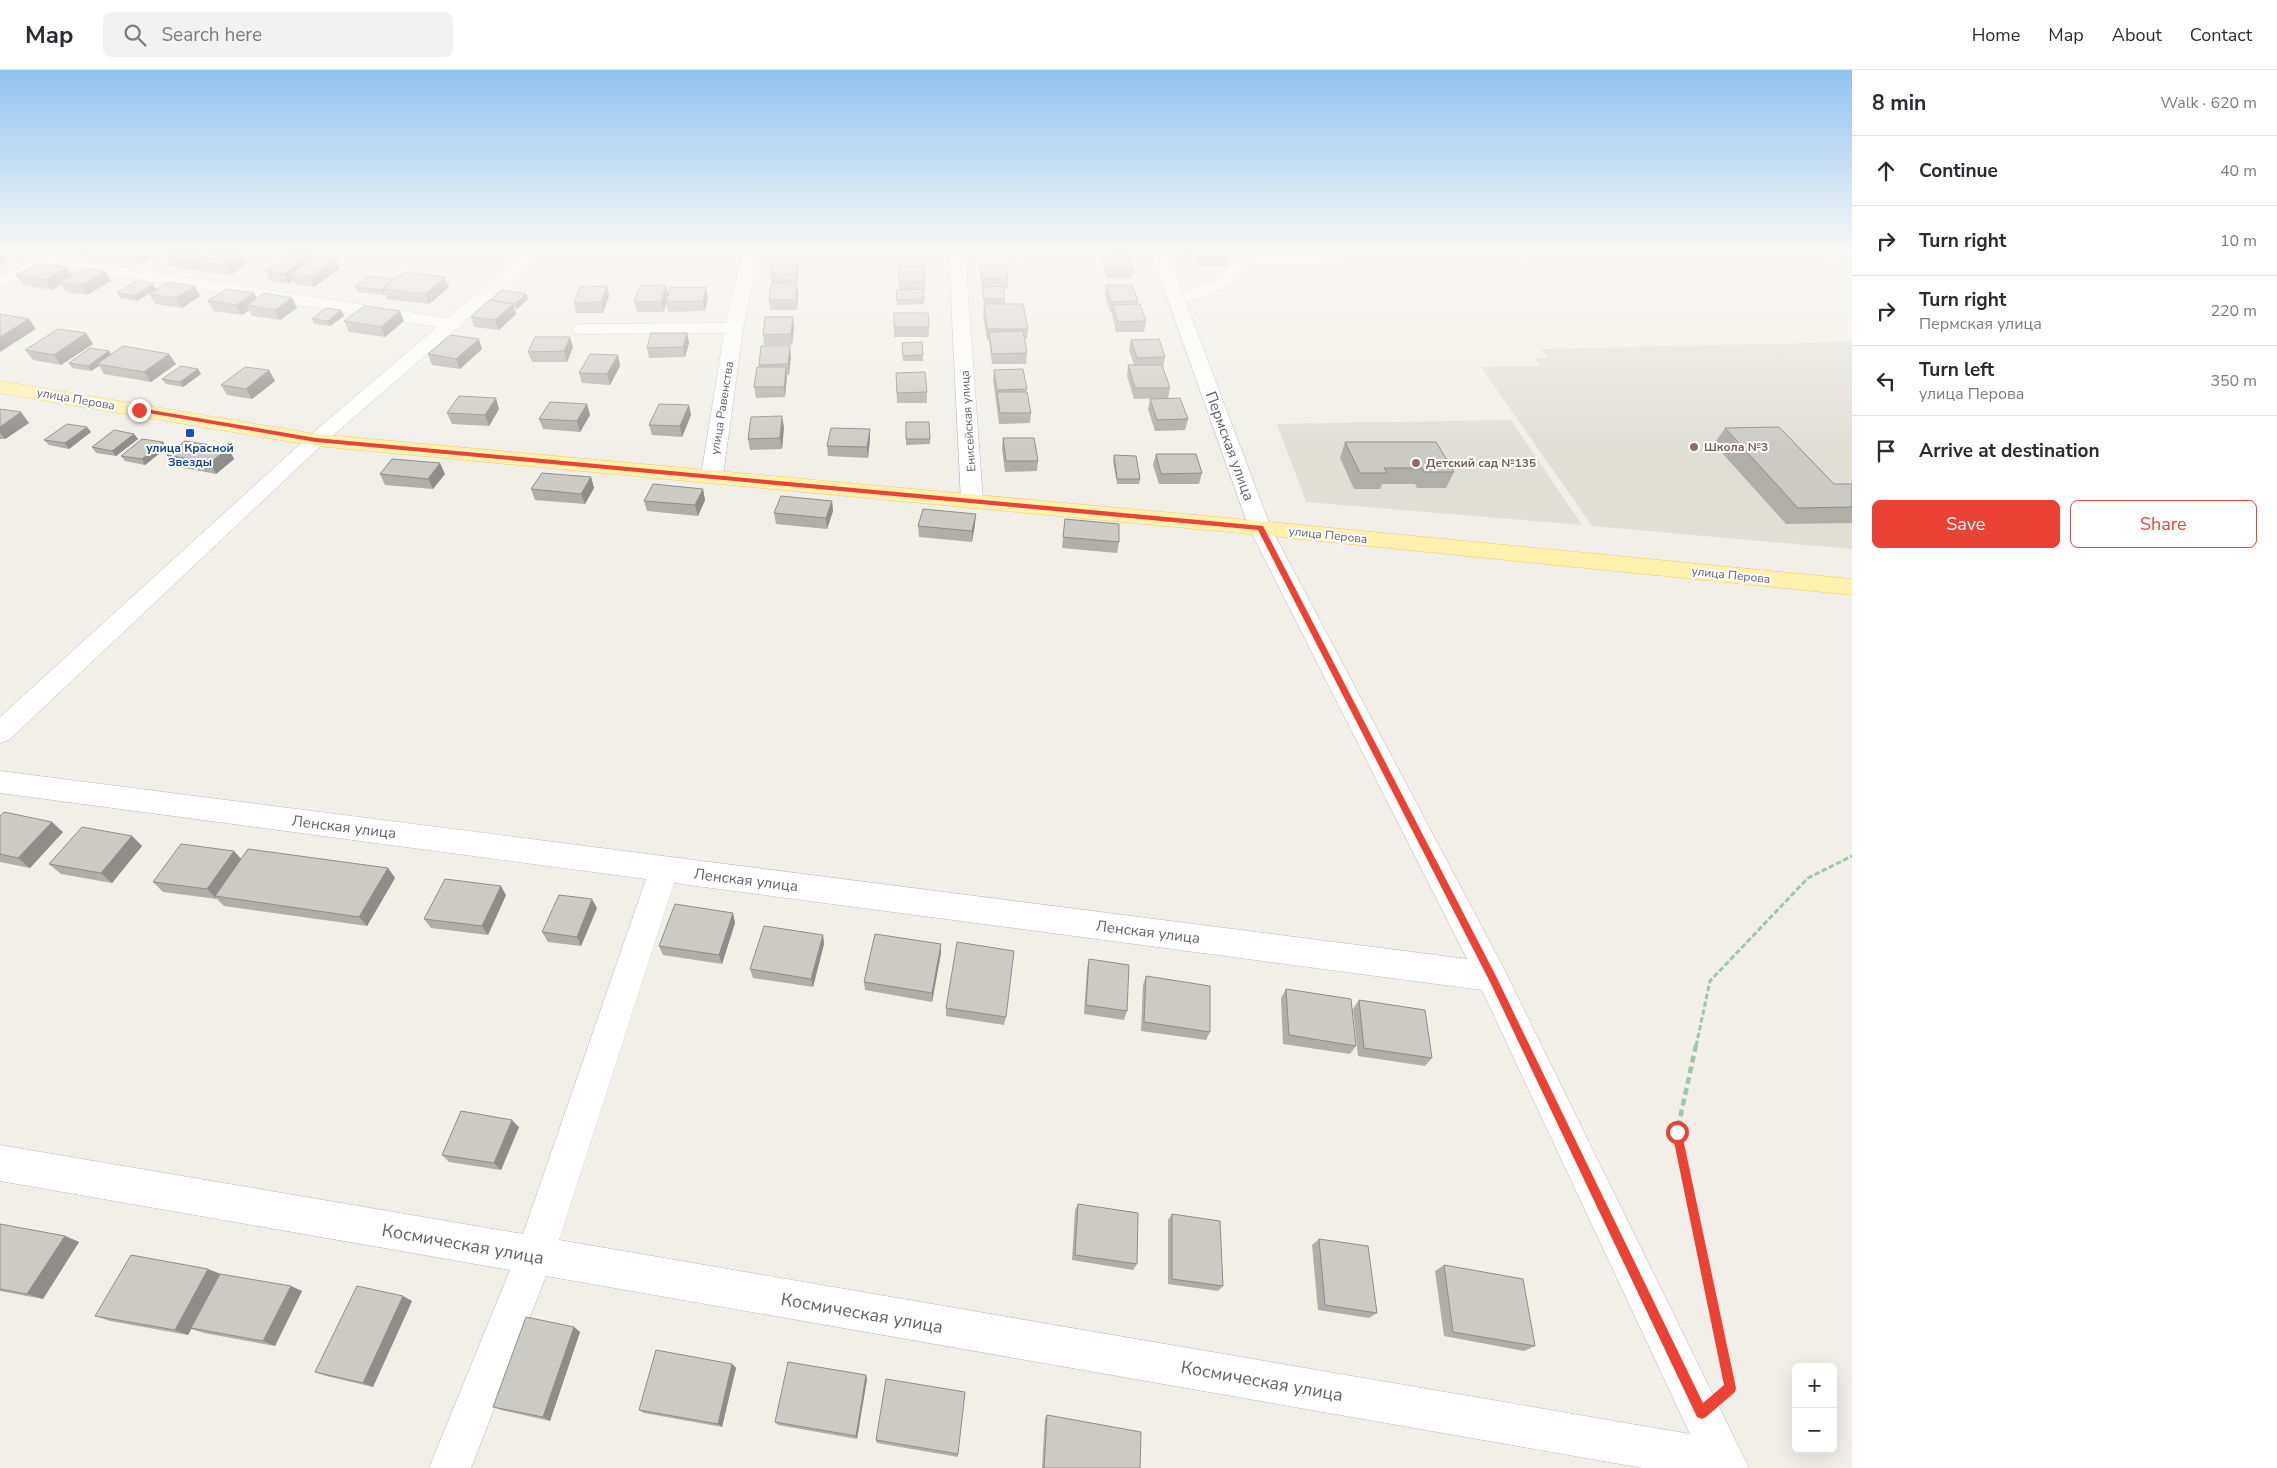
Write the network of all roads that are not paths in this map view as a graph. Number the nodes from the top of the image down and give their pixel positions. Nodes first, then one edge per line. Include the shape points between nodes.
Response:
1 (414, 317) edge
2 (462, 317) edge
3 (736, 317) edge
4 (961, 317) edge
5 (1183, 317) edge
6 (454, 324) junction
7 (734, 328) junction
8 (581, 329) dead end
9 (0, 386) edge
10 (316, 440) junction
11 (712, 476) junction
12 (972, 501) junction
13 (1260, 528) junction
14 (1852, 587) edge
15 (0, 733) edge
16 (0, 782) edge
17 (664, 869) junction
18 (1492, 977) junction
19 (0, 1164) edge
20 (535, 1256) junction
21 (1726, 1465) edge
22 (450, 1468) edge

1 - 6 street
2 - 6 street
3 - 7 street, улица Равенства
4 - 12 street, Енисейская улица
5 - 13 street, Пермская улица
6 - 10 street
7 - 8 street
7 - 11 street, улица Равенства
9 - 10 main road, улица Перова
10 - 11 main road, улица Перова
10 - 15 street
11 - 12 main road, улица Перова
12 - 13 main road, улица Перова
13 - 14 main road, улица Перова
13 - 18 street, Пермская улица
16 - 17 street, Ленская улица
17 - 18 street, Ленская улица
17 - 20 street
18 - 21 street, Пермская улица
19 - 20 street, Космическая улица
20 - 21 street, Космическая улица
20 - 22 street

